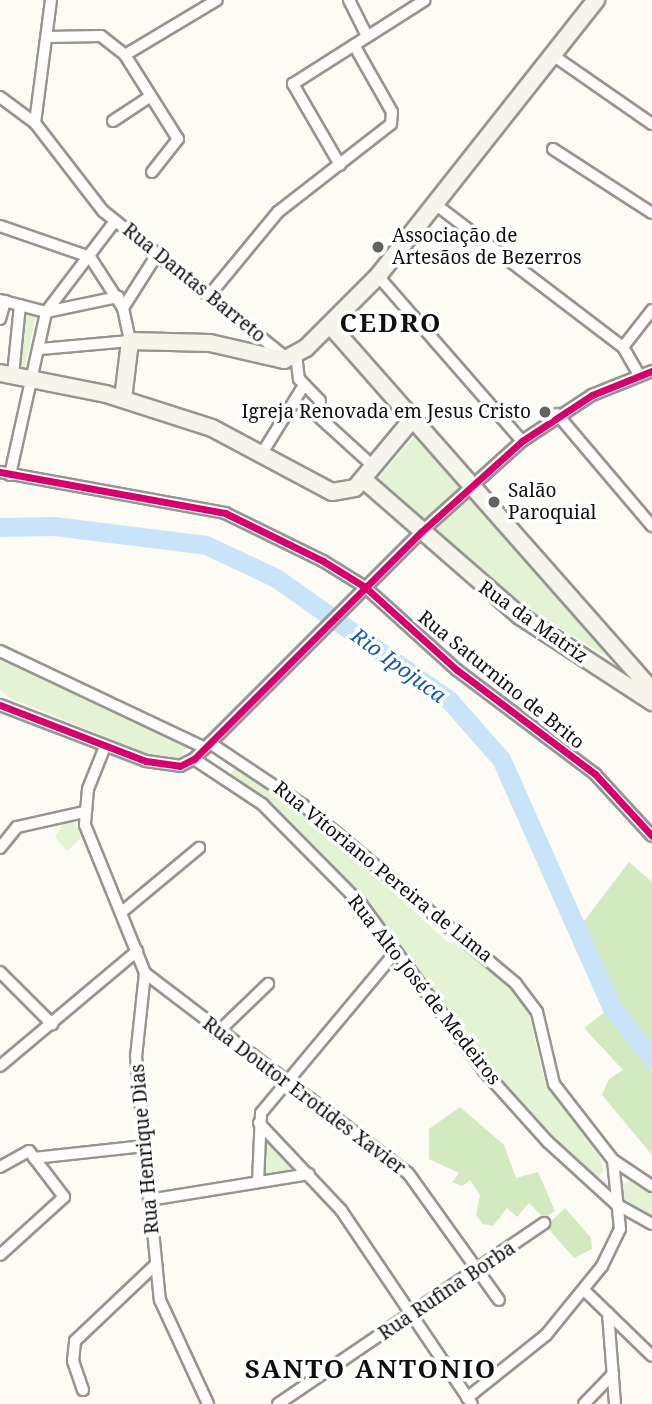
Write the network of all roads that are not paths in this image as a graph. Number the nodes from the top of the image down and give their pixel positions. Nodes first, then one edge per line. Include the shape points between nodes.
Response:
1 (51, 0) edge
2 (217, 0) edge
3 (349, 0) edge
4 (425, 0) edge
5 (596, 0) edge
6 (367, 36) junction
7 (48, 37) junction
8 (354, 45) junction
9 (125, 55) junction
10 (554, 56) junction
11 (0, 97) edge
12 (148, 99) junction
13 (113, 121) dead end
14 (651, 121) edge
15 (35, 123) junction
16 (553, 149) dead end
17 (340, 165) junction
18 (152, 172) dead end
19 (435, 204) junction
20 (652, 213) edge
21 (116, 220) junction
22 (0, 226) edge
23 (158, 253) junction
24 (90, 257) junction
25 (378, 276) junction
26 (212, 292) junction
27 (118, 297) junction
28 (2, 301) edge
29 (20, 305) junction
30 (123, 308) junction
31 (46, 312) junction
32 (651, 314) edge
33 (0, 320) edge
34 (330, 325) junction
35 (130, 341) junction
36 (623, 347) junction
37 (40, 349) junction
38 (293, 357) junction
39 (652, 371) edge
40 (6, 374) edge
41 (639, 374) junction
42 (36, 379) junction
43 (304, 386) junction
44 (123, 399) junction
45 (557, 414) junction
46 (410, 422) junction
47 (522, 441) junction
48 (261, 455) junction
49 (369, 473) junction
50 (5, 474) edge
51 (473, 483) junction
52 (652, 526) edge
53 (421, 532) junction
54 (365, 587) junction
55 (0, 650) edge
56 (652, 690) edge
57 (652, 702) edge
58 (0, 705) edge
59 (208, 746) junction
60 (104, 749) junction
61 (194, 759) junction
62 (84, 812) junction
63 (652, 835) edge
64 (0, 848) edge
65 (199, 848) dead end
66 (123, 911) junction
67 (137, 951) junction
68 (394, 954) junction
69 (0, 972) edge
70 (145, 973) junction
71 (268, 984) dead end
72 (52, 1024) junction
73 (217, 1033) junction
74 (0, 1066) edge
75 (286, 1082) junction
76 (259, 1123) junction
77 (144, 1146) junction
78 (31, 1155) junction
79 (613, 1160) junction
80 (0, 1167) edge
81 (309, 1174) junction
82 (258, 1182) junction
83 (652, 1186) edge
84 (149, 1200) junction
85 (616, 1204) junction
86 (544, 1223) dead end
87 (652, 1224) edge
88 (0, 1255) edge
89 (155, 1265) junction
90 (479, 1272) junction
91 (585, 1291) junction
92 (499, 1300) dead end
93 (608, 1313) junction
94 (412, 1316) junction
95 (652, 1356) edge
96 (613, 1374) junction
97 (83, 1390) dead end
98 (470, 1401) edge
99 (208, 1404) edge
100 (278, 1404) edge
101 (584, 1404) edge
102 (615, 1404) edge

1 - 7 street
2 - 9 street
3 - 6 street
4 - 6 street
5 - 10 main road
6 - 8 street
7 - 9 street via 101,36
7 - 15 street
8 - 17 street via 393,117
8 - 17 street via 295,80 299,99
9 - 12 street
10 - 14 street
10 - 19 main road
11 - 15 street
12 - 13 street
12 - 18 street via 178,142
15 - 21 street
16 - 20 street
17 - 26 street via 278,212
19 - 25 main road
19 - 36 street
21 - 23 street, Rua Dantas Barreto
21 - 24 street, Rua Dantas Barreto
22 - 24 street
23 - 26 street, Rua Dantas Barreto
23 - 30 street
24 - 27 street
24 - 31 street, Rua Dantas Barreto
25 - 34 main road
25 - 47 street
26 - 38 street, Rua Dantas Barreto
27 - 30 street
27 - 31 street
28 - 29 street
28 - 33 street
29 - 31 street
29 - 40 street
30 - 35 street
31 - 37 street, Rua Dantas Barreto
32 - 36 street
34 - 38 main road
34 - 46 main road, Rua da Matriz
35 - 37 street
35 - 38 main road, Rua Dantas Barreto via 210,343
35 - 44 main road
36 - 41 street
37 - 42 street, Rua Dantas Barreto
38 - 43 street
39 - 41 street
40 - 42 main road
41 - 45 street
42 - 44 main road
42 - 50 street, Rua Dantas Barreto
43 - 48 street
43 - 49 street via 317,395 318,416
44 - 48 main road via 232,439
45 - 47 street
45 - 52 street
46 - 49 main road
46 - 51 main road, Rua da Matriz
47 - 51 street
48 - 49 main road via 332,492 343,493
49 - 53 main road, Rua da Matriz
50 - 54 street, Rua Saturnino de Brito via 225,513
51 - 53 street
51 - 56 main road, Rua da Matriz
53 - 54 street
53 - 57 main road, Rua da Matriz via 520,616
54 - 59 street
54 - 63 street, Rua Saturnino de Brito via 457,670 595,774
55 - 59 street, Rua Vitoriano Pereira de Lima
58 - 60 street
59 - 61 street
59 - 79 street, Rua Vitoriano Pereira de Lima via 293,796 516,984 541,1023 554,1084
60 - 61 street via 163,764
60 - 62 street
61 - 68 street, Rua Alto José de Medeiros via 262,804 361,904
62 - 64 street via 17,827
62 - 66 street, Rua Henrique Dias via 88,839
65 - 66 street
66 - 67 street, Rua Henrique Dias
67 - 70 street, Rua Henrique Dias
67 - 72 street
68 - 75 street
68 - 85 street, Rua Alto José de Medeiros via 484,1071 548,1142
69 - 72 street
70 - 73 street, Rua Doutor Erotides Xavier
70 - 77 street, Rua Henrique Dias via 136,1057
71 - 73 street
72 - 74 street
73 - 75 street, Rua Doutor Erotides Xavier
75 - 76 street
75 - 90 street, Rua Doutor Erotides Xavier via 408,1173
76 - 81 street
76 - 82 street
77 - 78 street
77 - 84 street, Rua Henrique Dias
78 - 80 street
78 - 88 street via 59,1189 62,1201
79 - 83 street, Rua Vitoriano Pereira de Lima
79 - 85 street
81 - 82 street
81 - 94 street via 341,1210
82 - 84 street
84 - 89 street, Rua Henrique Dias
85 - 87 street, Rua Alto José de Medeiros
85 - 91 street via 618,1237
86 - 90 street, Rua Rufina Borba
89 - 97 street via 75,1341 73,1361
89 - 99 street, Rua Henrique Dias via 165,1315
90 - 92 street, Rua Doutor Erotides Xavier
90 - 94 street, Rua Rufina Borba
91 - 93 street
91 - 98 street via 546,1335
93 - 95 street
93 - 96 street
94 - 98 street
94 - 100 street, Rua Rufina Borba
96 - 101 street
96 - 102 street

